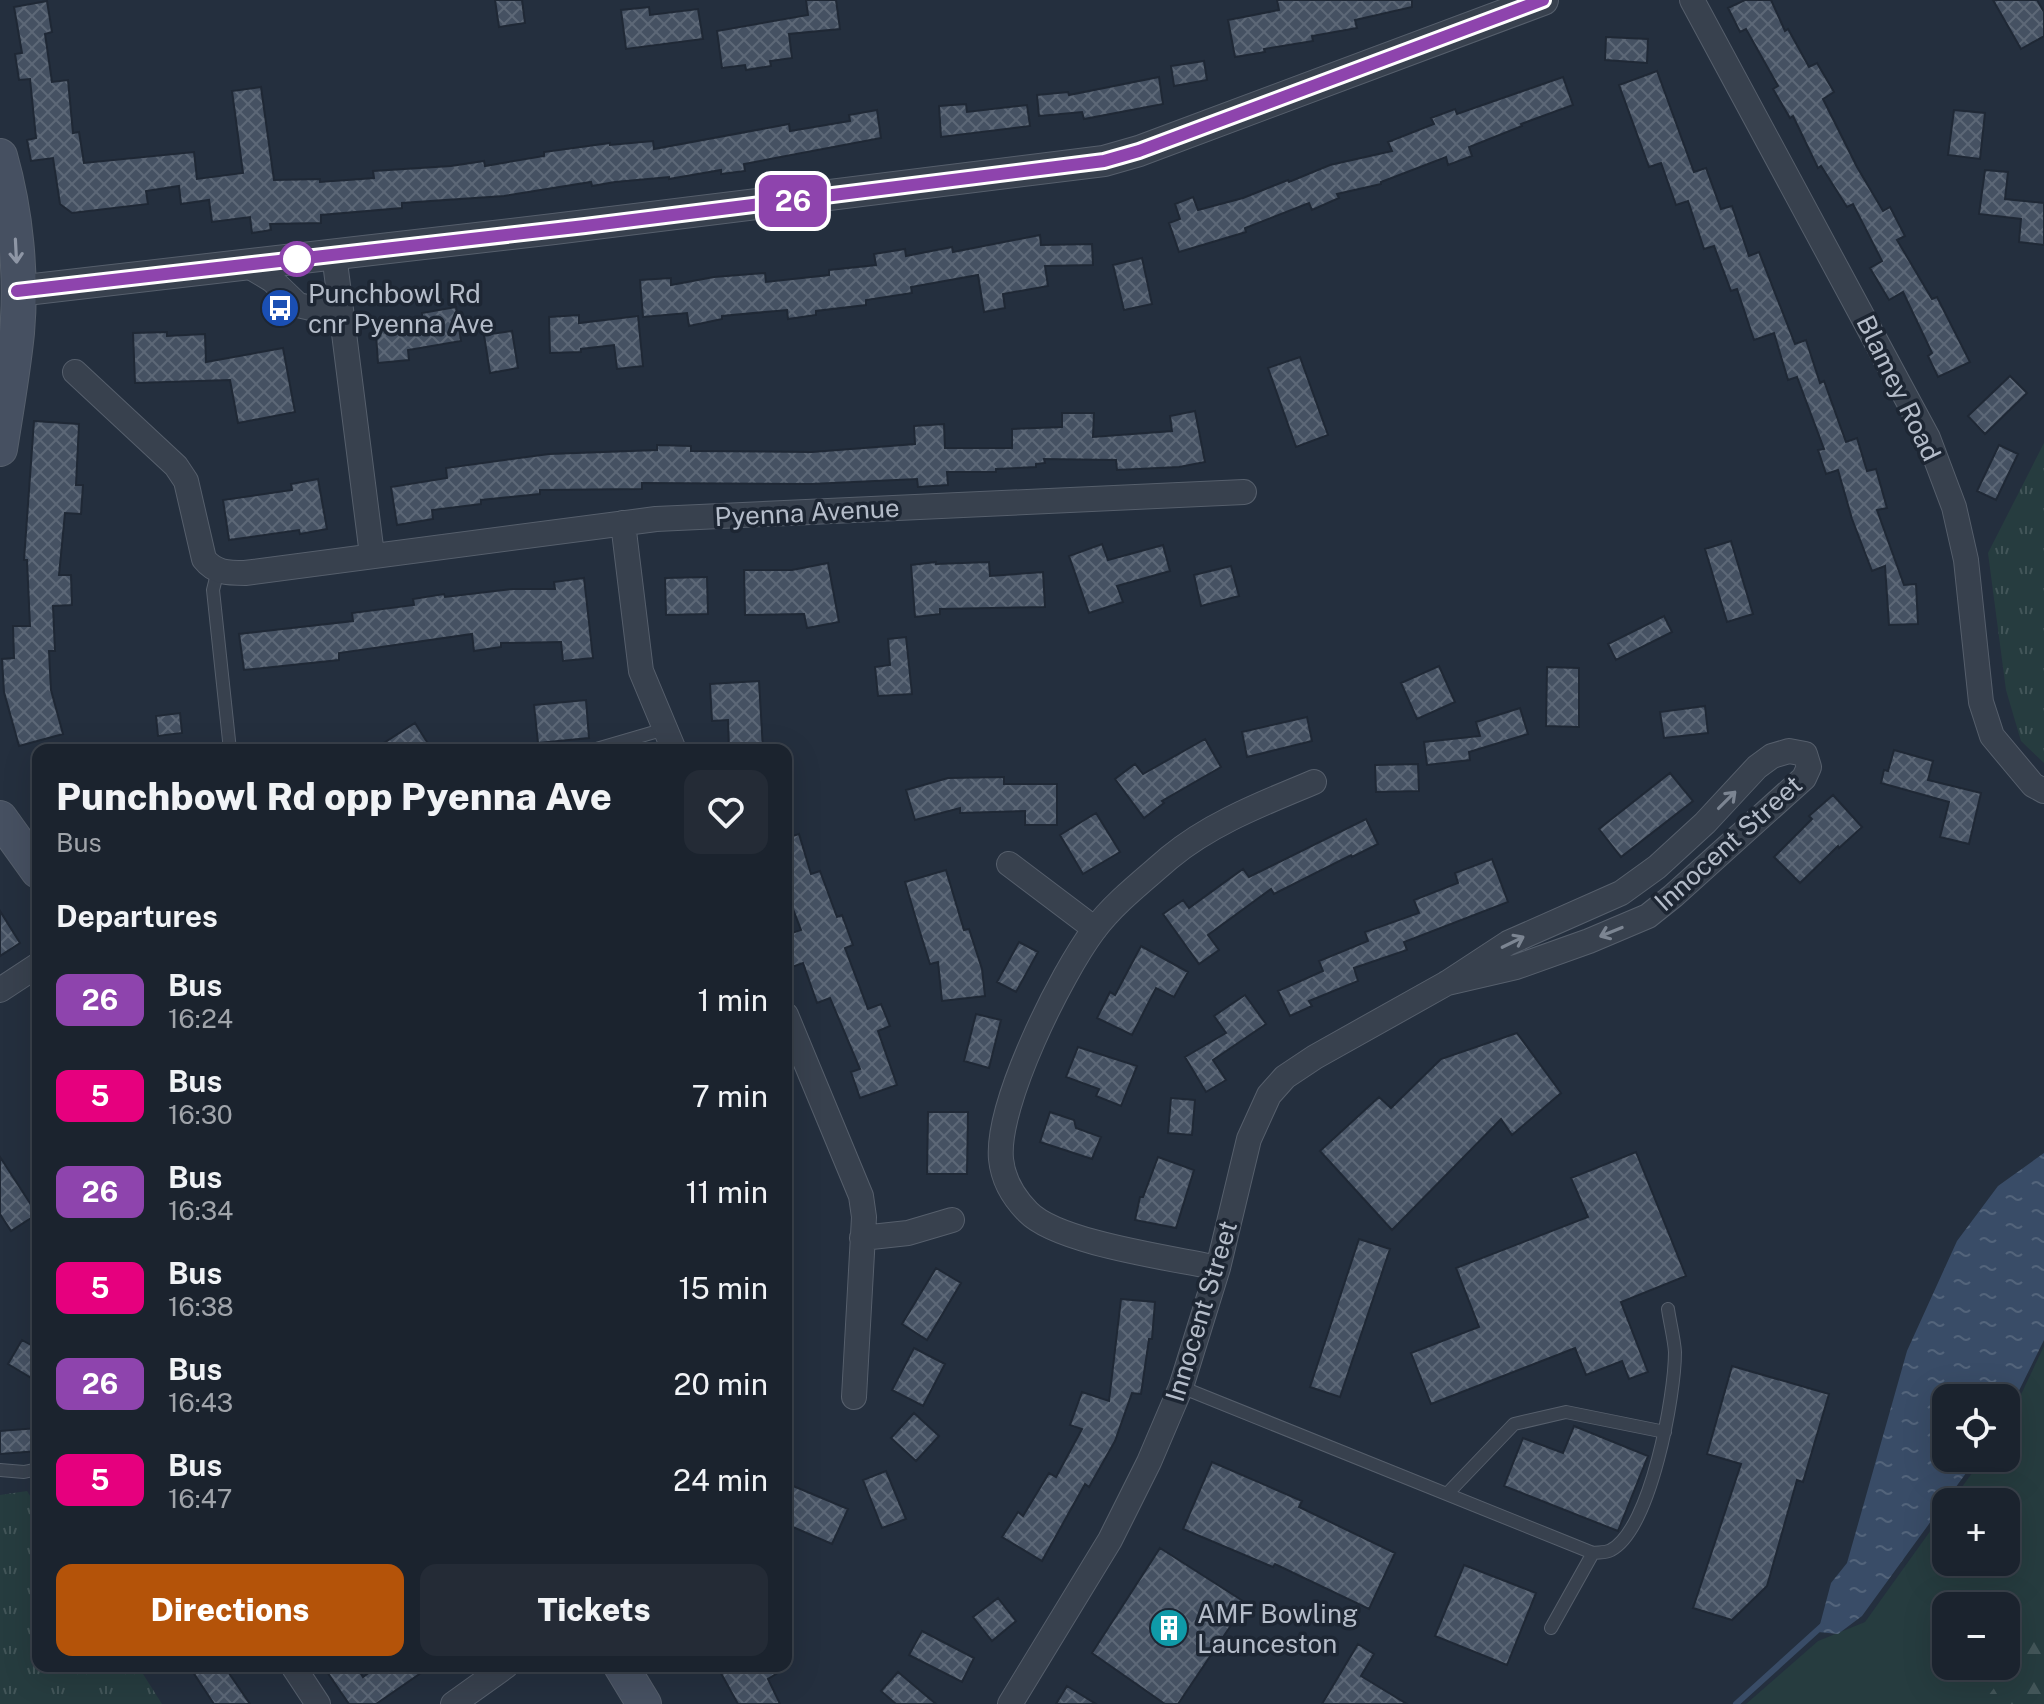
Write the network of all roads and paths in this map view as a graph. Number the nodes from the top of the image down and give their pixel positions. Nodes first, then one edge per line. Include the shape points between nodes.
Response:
1 (1543, 0) edge
2 (1692, 0) edge
3 (0, 156) edge
4 (334, 254) junction
5 (247, 265) junction
6 (6, 299) edge
7 (339, 307) junction
8 (75, 372) dead end
9 (0, 449) edge
10 (1244, 492) dead end
11 (623, 523) junction
12 (372, 555) junction
13 (218, 570) junction
14 (670, 740) edge
15 (229, 744) edge
16 (639, 744) edge
17 (1314, 782) dead end
18 (2044, 791) edge
19 (0, 818) edge
20 (32, 863) edge
21 (1009, 864) dead end
22 (1095, 929) junction
23 (32, 969) edge
24 (1447, 983) junction
25 (0, 990) edge
26 (792, 1029) edge
27 (952, 1220) dead end
28 (862, 1238) junction
29 (1218, 1268) junction
30 (1668, 1309) dead end
31 (1181, 1387) junction
32 (854, 1397) dead end
33 (1665, 1432) junction
34 (0, 1470) edge
35 (32, 1470) edge
36 (1447, 1494) junction
37 (1593, 1553) junction
38 (1551, 1628) dead end
39 (297, 1672) edge
40 (498, 1672) edge
41 (625, 1672) edge
42 (318, 1704) edge
43 (453, 1704) edge
44 (644, 1704) edge
45 (1010, 1704) edge

1 - 4 street via 1104,161
2 - 18 street, Blamey Road via 1928,438 1954,507 1966,560 1981,702 1992,736
3 -> 6 main road via 16,243
4 - 5 street
4 - 7 street
5 - 6 street
5 - 7 street via 298,305
6 - 9 main road via 17,330
7 - 12 street
8 - 13 street via 176,466 186,481 204,559
10 - 11 street, Pyenna Avenue
11 - 12 street, Pyenna Avenue
11 - 14 street via 641,671
12 - 13 street, Pyenna Avenue via 245,573
13 - 15 lane via 213,594
14 - 16 lane
17 - 22 street via 1215,826 1171,856
19 - 20 main road
21 - 22 street
22 - 29 street via 1063,979 1019,1077 1002,1137 1005,1177 1022,1205 1049,1229
23 - 25 street
24 -> 24 street, Innocent Street via 1508,943 1621,893 1705,823 1757,767 1789,751 1805,754 1809,767 1804,778 1648,916 1516,967
24 - 29 street, Innocent Street via 1315,1057 1269,1095 1249,1139
26 - 28 street via 861,1196
27 - 28 street via 908,1233
28 - 32 street
29 - 31 street, Innocent Street
30 - 33 lane via 1675,1350
31 - 36 lane
31 - 45 street, Innocent Street via 1110,1540
33 - 36 lane via 1566,1412 1514,1424
33 - 37 lane via 1637,1515 1622,1541 1610,1551
34 - 35 lane
36 - 37 lane
37 - 38 lane
39 - 42 street
40 - 43 street
41 - 44 main road

